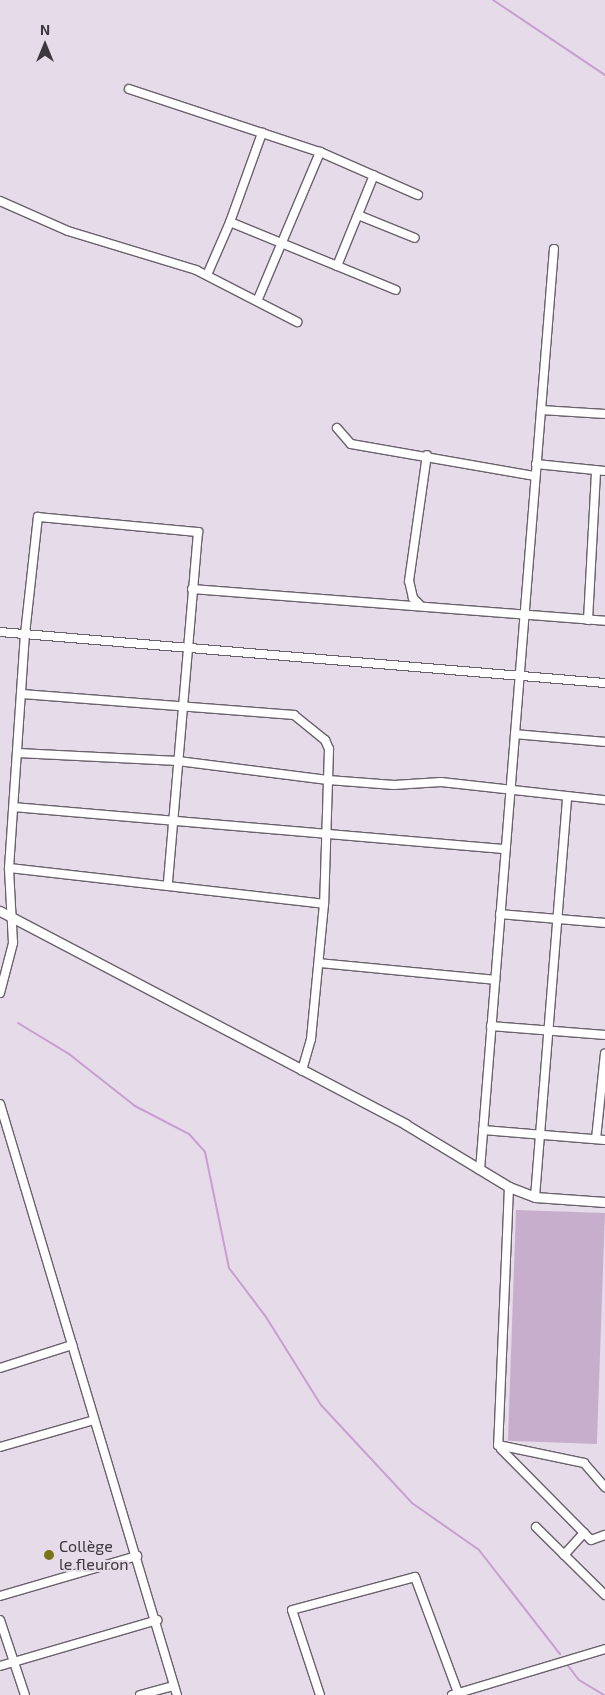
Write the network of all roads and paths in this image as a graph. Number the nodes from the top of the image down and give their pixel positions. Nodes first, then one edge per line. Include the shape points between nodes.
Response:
1 (129, 88) dead end
2 (262, 133) junction
3 (320, 152) junction
4 (374, 175) junction
5 (418, 195) dead end
6 (0, 201) edge
7 (358, 214) junction
8 (230, 222) junction
9 (415, 238) dead end
10 (283, 243) junction
11 (554, 249) dead end
12 (338, 266) junction
13 (207, 275) junction
14 (396, 290) dead end
15 (258, 299) junction
16 (297, 322) dead end
17 (541, 410) junction
18 (605, 414) edge
19 (337, 428) dead end
20 (427, 455) junction
21 (536, 464) junction
22 (596, 470) junction
23 (605, 471) edge
24 (535, 476) junction
25 (192, 589) junction
26 (420, 605) junction
27 (524, 615) junction
28 (588, 620) junction
29 (605, 621) edge
30 (0, 632) edge
31 (25, 634) junction
32 (188, 648) junction
33 (519, 675) junction
34 (605, 683) edge
35 (22, 694) junction
36 (183, 707) junction
37 (515, 734) junction
38 (605, 742) edge
39 (18, 753) junction
40 (178, 761) junction
41 (328, 780) junction
42 (510, 791) junction
43 (567, 798) junction
44 (605, 800) edge
45 (14, 807) junction
46 (175, 822) junction
47 (327, 833) junction
48 (505, 849) junction
49 (9, 868) junction
50 (168, 885) junction
51 (324, 904) junction
52 (0, 911) edge
53 (500, 914) junction
54 (9, 916) junction
55 (560, 920) junction
56 (605, 923) edge
57 (319, 963) junction
58 (495, 980) junction
59 (0, 993) edge
60 (491, 1026) junction
61 (550, 1031) junction
62 (605, 1035) edge
63 (605, 1052) edge
64 (302, 1071) junction
65 (0, 1104) edge
66 (483, 1130) junction
67 (542, 1135) junction
68 (596, 1139) junction
69 (605, 1140) edge
70 (480, 1170) junction
71 (509, 1187) junction
72 (535, 1197) junction
73 (605, 1202) edge
74 (72, 1345) junction
75 (0, 1368) edge
76 (94, 1420) junction
77 (0, 1447) edge
78 (501, 1449) junction
79 (605, 1487) edge
80 (536, 1527) dead end
81 (584, 1533) junction
82 (605, 1535) edge
83 (564, 1555) junction
84 (137, 1556) junction
85 (605, 1595) edge
86 (0, 1596) edge
87 (0, 1620) edge
88 (157, 1620) junction
89 (605, 1649) edge
90 (14, 1662) junction
91 (0, 1666) edge
92 (174, 1686) junction
93 (457, 1694) edge
94 (25, 1695) edge
95 (140, 1695) edge
96 (177, 1695) edge
97 (320, 1695) edge

1 - 2 street
2 - 3 street
2 - 8 street
3 - 4 street
3 - 10 street
4 - 5 street
4 - 7 street
6 - 13 street via 68,231
7 - 9 street
7 - 12 street
8 - 10 street
8 - 13 street
10 - 12 street
10 - 15 street
11 - 17 street
12 - 14 street
13 - 15 street
15 - 16 street
17 - 18 street
17 - 21 street
19 - 20 street via 351,444
20 - 24 street
20 - 26 street via 410,581 413,598
21 - 22 street
21 - 24 street
22 - 23 street
22 - 28 street
24 - 27 street
25 - 26 street
25 - 31 street via 198,532 38,517
25 - 32 street
26 - 27 street
27 - 28 street
27 - 33 street
28 - 29 street
30 - 31 street
31 - 32 street
31 - 35 street
32 - 33 street
32 - 36 street
33 - 34 street
33 - 37 street
35 - 36 street
35 - 39 street
36 - 40 street
36 - 41 street via 294,715 325,740 329,750
37 - 38 street
37 - 42 street
39 - 40 street
39 - 45 street
40 - 41 street
40 - 46 street
41 - 42 street via 394,785 441,782
41 - 47 street
42 - 43 street
42 - 48 street
43 - 44 street
43 - 55 street
45 - 46 street
45 - 49 street
46 - 47 street
46 - 50 street
47 - 48 street
47 - 51 street
48 - 53 street
49 - 50 street
49 - 54 street
50 - 51 street
51 - 57 street
52 - 54 street
53 - 55 street
53 - 58 street
54 - 59 street via 13,943
54 - 64 street
55 - 56 street
55 - 61 street
57 - 58 street
57 - 64 street via 312,1039
58 - 60 street
60 - 61 street
60 - 66 street
61 - 62 street
61 - 67 street
63 - 68 street
64 - 70 street
65 - 74 street
66 - 67 street
66 - 70 street
67 - 68 street
67 - 72 street
68 - 69 street
70 - 71 street
71 - 72 street
71 - 78 street
72 - 73 street
74 - 75 street
74 - 76 street
76 - 77 street
76 - 84 street
78 - 79 street via 584,1463
78 - 81 street
80 - 83 street
81 - 82 street via 591,1540
81 - 83 street
83 - 85 street
84 - 86 street
84 - 88 street
87 - 90 street
88 - 90 street
88 - 92 street
89 - 93 street
90 - 91 street
90 - 94 street
92 - 95 street
92 - 96 street
93 - 97 street via 415,1577 292,1610

